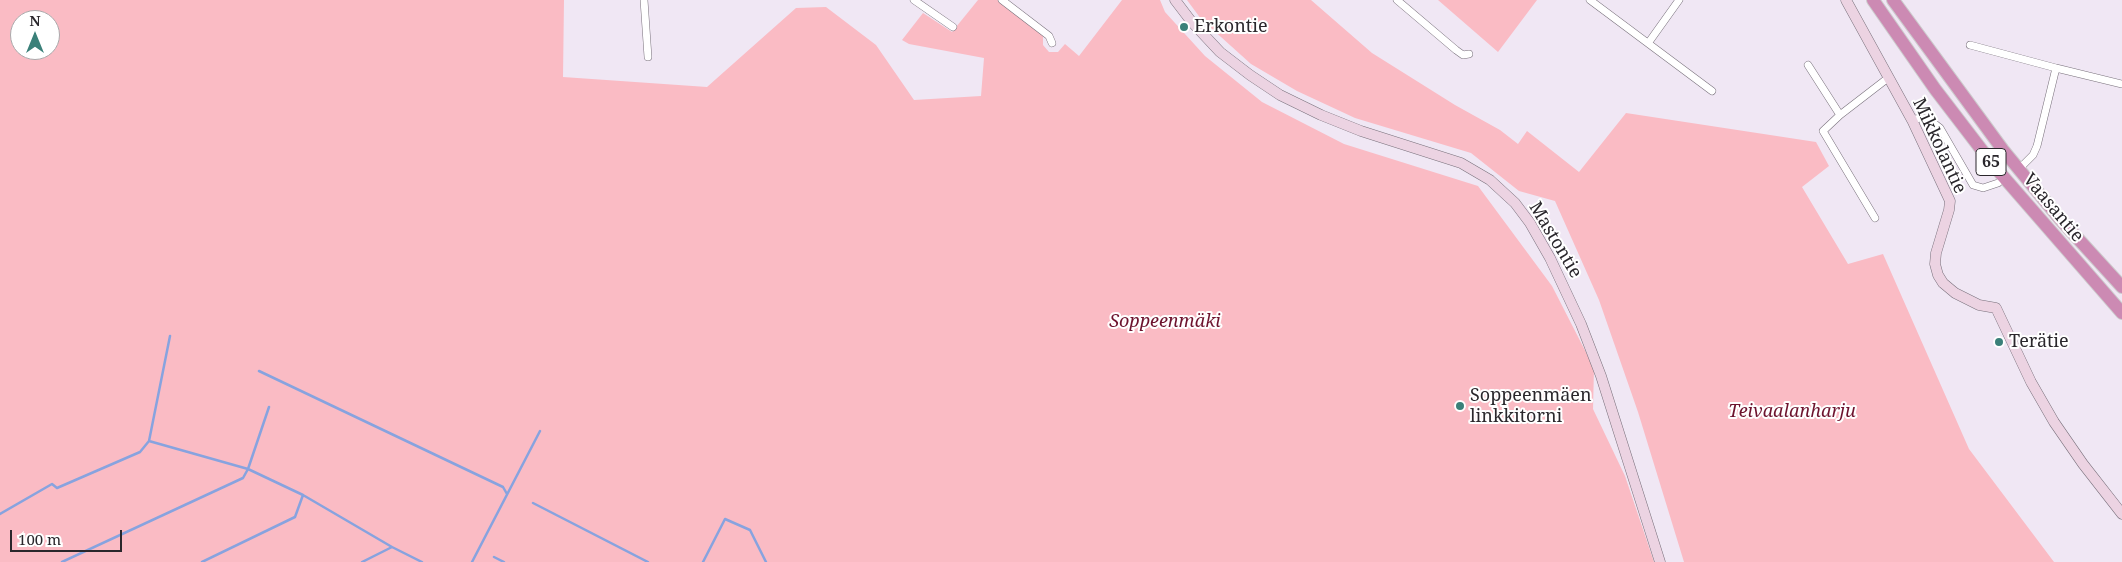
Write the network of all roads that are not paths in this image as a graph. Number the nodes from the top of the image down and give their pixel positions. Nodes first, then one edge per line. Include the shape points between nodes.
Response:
1 (644, 0) edge
2 (914, 0) edge
3 (1002, 0) edge
4 (1175, 0) edge
5 (1397, 0) edge
6 (1590, 0) edge
7 (1679, 0) edge
8 (1846, 0) edge
9 (1873, 0) edge
10 (1893, 0) edge
11 (953, 27) dead end
12 (1649, 42) junction
13 (1052, 43) dead end
14 (1970, 45) dead end
15 (1469, 54) dead end
16 (648, 57) dead end
17 (1808, 65) dead end
18 (2056, 68) junction
19 (1888, 78) junction
20 (2122, 84) edge
21 (1712, 91) dead end
22 (1840, 115) junction
23 (1912, 120) junction
24 (2024, 165) dead end
25 (1998, 183) dead end
26 (1875, 218) dead end
27 (2122, 287) edge
28 (2122, 313) edge
29 (2122, 514) edge
30 (1660, 562) edge

1 - 16 street
2 - 11 street
3 - 13 street via 1049,36
4 - 30 main road, Mastontie via 1220,52 1280,95 1361,131 1461,163 1490,180 1515,204 1550,258 1584,331
5 - 15 street via 1456,50 1463,55
6 - 12 street
7 - 12 street
8 - 19 main road, Mikkolantie
9 - 28 highway, Vaasantie / 65 via 1994,166
10 - 27 highway, Vaasantie / 65 via 2003,150
12 - 21 street
14 - 18 street
17 - 22 street
18 - 20 street
18 - 24 street via 2037,146
19 - 22 street
19 - 23 main road, Mikkolantie
22 - 26 street via 1824,130
23 - 25 street via 1927,118 1940,128 1973,185 1983,188
23 - 29 main road, Mikkolantie via 1950,202 1936,254 1938,275 1955,293 1996,308 2054,422

